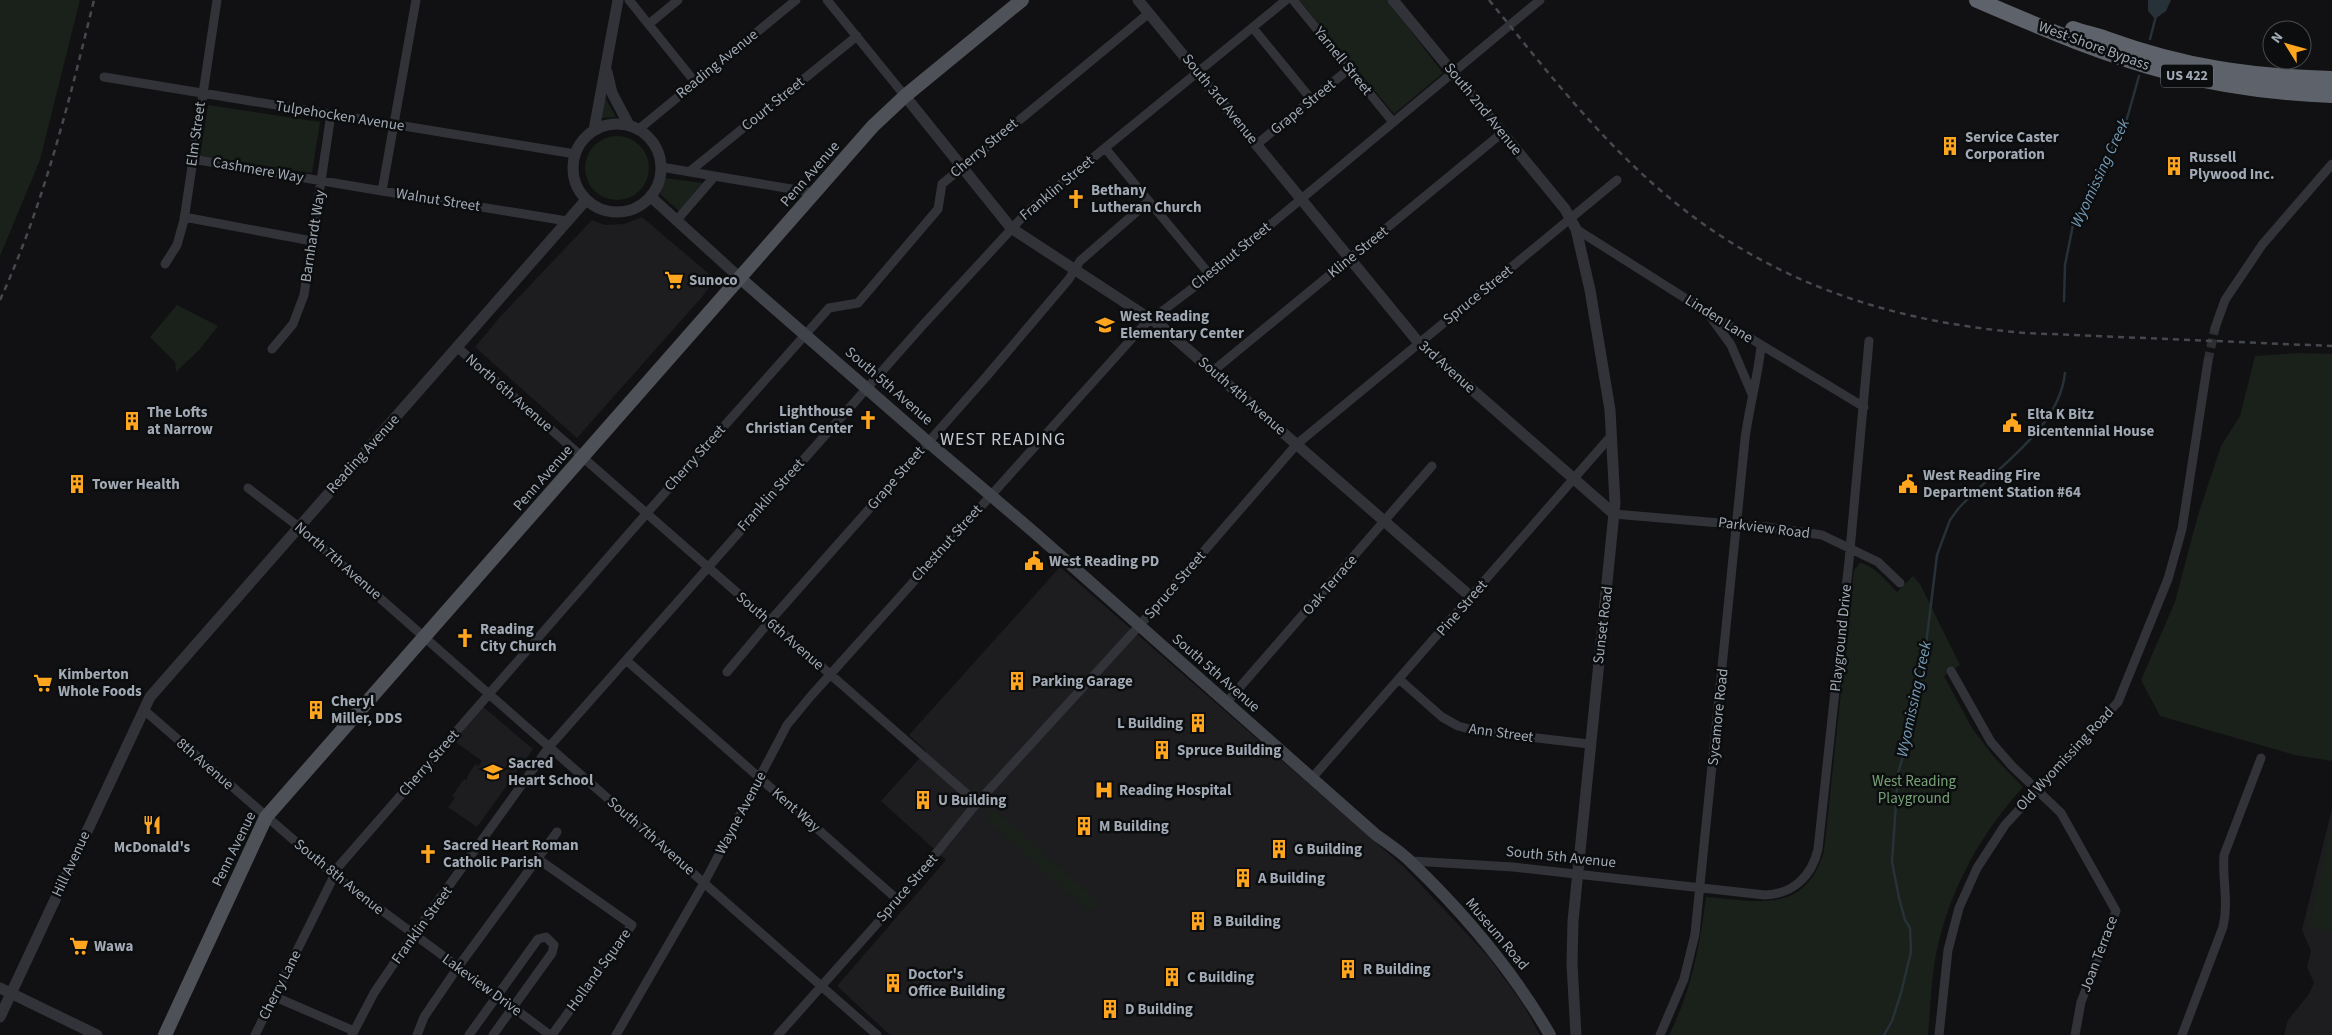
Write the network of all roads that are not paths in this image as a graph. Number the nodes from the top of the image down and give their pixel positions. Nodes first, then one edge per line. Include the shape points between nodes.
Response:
1 (217, 0) edge
2 (416, 0) edge
3 (618, 0) edge
4 (630, 0) edge
5 (678, 0) edge
6 (796, 0) edge
7 (827, 0) edge
8 (1022, 0) edge
9 (1138, 0) edge
10 (1286, 0) edge
11 (1293, 0) edge
12 (1393, 0) edge
13 (1540, 0) edge
14 (1977, 0) edge
15 (2003, 0) edge
16 (1149, 13) junction
17 (649, 24) junction
18 (2049, 25) junction
19 (1254, 28) junction
20 (857, 36) junction
21 (606, 63) junction
22 (1349, 69) junction
23 (1197, 72) junction
24 (1453, 72) junction
25 (104, 77) dead end
26 (2332, 79) edge
27 (695, 82) junction
28 (202, 93) junction
29 (2332, 95) edge
30 (905, 96) junction
31 (1311, 99) junction
32 (331, 114) junction
33 (1393, 122) junction
34 (395, 125) junction
35 (634, 127) junction
36 (594, 130) junction
37 (1502, 133) junction
38 (1256, 144) junction
39 (1105, 148) junction
40 (575, 154) junction
41 (192, 159) junction
42 (2332, 164) edge
43 (962, 165) junction
44 (661, 167) junction
45 (689, 172) junction
46 (714, 177) junction
47 (1617, 180) dead end
48 (322, 181) junction
49 (382, 191) junction
50 (814, 193) junction
51 (651, 197) junction
52 (1300, 199) junction
53 (586, 200) junction
54 (1148, 200) junction
55 (184, 217) junction
56 (567, 221) junction
57 (676, 221) junction
58 (1574, 224) junction
59 (1010, 228) junction
60 (312, 241) junction
61 (1350, 259) junction
62 (164, 264) dead end
63 (1074, 270) junction
64 (1210, 275) junction
65 (740, 278) junction
66 (1707, 312) junction
67 (1152, 319) junction
68 (2215, 328) tunnel mouth
69 (805, 334) junction
70 (1869, 341) dead end
71 (1419, 343) junction
72 (1761, 346) junction
73 (458, 348) junction
74 (272, 349) dead end
75 (2208, 361) tunnel mouth
76 (1213, 371) junction
77 (866, 388) junction
78 (1752, 394) junction
79 (1864, 407) junction
80 (1611, 436) junction
81 (928, 442) junction
82 (1297, 444) junction
83 (583, 458) junction
84 (1432, 466) dead end
85 (1574, 480) junction
86 (248, 488) dead end
87 (990, 495) junction
88 (646, 514) junction
89 (1614, 514) junction
90 (1385, 521) junction
91 (1738, 524) junction
92 (299, 527) junction
93 (1850, 548) junction
94 (707, 567) junction
95 (1900, 583) dead end
96 (1471, 597) junction
97 (769, 622) junction
98 (1139, 626) junction
99 (425, 637) junction
100 (626, 660) junction
101 (728, 672) dead end
102 (1950, 672) dead end
103 (830, 675) junction
104 (1399, 679) junction
105 (490, 694) junction
106 (1226, 703) junction
107 (144, 710) junction
108 (1589, 744) junction
109 (549, 748) junction
110 (2261, 758) dead end
111 (760, 778) junction
112 (1312, 778) junction
113 (2036, 788) junction
114 (977, 803) junction
115 (266, 817) junction
116 (556, 832) dead end
117 (538, 859) junction
118 (1411, 861) junction
119 (1577, 874) junction
120 (334, 875) junction
121 (704, 883) junction
122 (1700, 887) junction
123 (1756, 894) joint
124 (898, 900) junction
125 (414, 934) junction
126 (305, 935) joint
127 (458, 967) junction
128 (821, 986) junction
129 (0, 988) edge
130 (11, 993) junction
131 (497, 994) junction
132 (273, 996) junction
133 (513, 1006) junction
134 (0, 1017) edge
135 (79, 1031) edge
136 (353, 1033) edge
137 (97, 1035) edge
138 (164, 1035) edge
139 (255, 1035) edge
140 (417, 1035) edge
141 (469, 1035) edge
142 (493, 1035) edge
143 (551, 1035) edge
144 (616, 1035) edge
145 (778, 1035) edge
146 (877, 1035) edge
147 (1550, 1035) edge
148 (1576, 1035) edge
149 (1660, 1035) edge
150 (1939, 1035) edge
151 (2075, 1035) edge
152 (2182, 1035) edge

1 - 28 street, Elm Street
2 - 34 street, Walnut Street
3 - 21 street
4 - 17 street
5 - 17 street
6 - 27 street, Reading Avenue
7 - 20 street
8 - 30 main road, Penn Avenue
9 - 16 street, South 3rd Avenue
10 - 19 street, Franklin Street
11 - 22 street, Yarnell Street
12 - 24 street, South 2nd Avenue
13 - 24 street, Chestnut Street
14 - 18 highway, West Shore Bypass / US 422
15 - 18 highway, West Shore Bypass / US 422
16 - 23 street, South 3rd Avenue
16 - 43 street, Cherry Street
17 - 27 street
18 - 26 highway, West Shore Bypass / US 422 via 2203,66 2270,77
18 - 29 highway, West Shore Bypass / US 422 via 2170,72 2286,94
19 - 23 street, Franklin Street
19 - 31 street
20 - 30 street
20 - 45 street, Court Street
21 - 35 street via 612,93
21 - 36 street
22 - 31 street, Grape Street
22 - 33 street, Yarnell Street
23 - 38 street, South 3rd Avenue
23 - 39 street, Franklin Street
24 - 33 street, Chestnut Street
24 - 37 street, South 2nd Avenue
25 - 28 street, Tulpehocken Avenue
27 - 35 street, Reading Avenue
28 - 32 street, Tulpehocken Avenue
28 - 41 street, Elm Street
30 - 43 street, South 4th Avenue
30 - 50 main road, Penn Avenue via 873,126
31 - 38 street, Grape Street
32 - 34 street, Tulpehocken Avenue
32 - 48 street, Barnhardt Way
33 - 52 street, Chestnut Street
34 - 40 street, Tulpehocken Avenue
34 - 49 street, Walnut Street
35 - 36 street
35 - 44 street via 654,143
36 - 40 street via 579,144
37 - 58 street, South 2nd Avenue
37 - 61 street, Kline Street
38 - 52 street, South 3rd Avenue
39 - 54 street
39 - 59 street, Franklin Street
40 - 53 street via 573,174
41 - 48 street, Cashmere Way
41 - 55 street, Elm Street
42 - 68 street via 2262,246 2225,300
43 - 59 street, South 4th Avenue
43 - 69 street, Cherry Street via 942,184 938,209 858,303 829,308
44 - 45 street
44 - 51 street via 658,185
45 - 46 street
46 - 50 street
46 - 57 street
47 - 58 street, Spruce Street
48 - 49 street, Cashmere Way
48 - 60 street, Barnhardt Way
49 - 56 street, Walnut Street
50 - 65 main road, Penn Avenue
51 - 53 street via 634,209 623,212 602,210
51 - 57 street
52 - 61 street, 3rd Avenue
52 - 64 street, Chestnut Street
53 - 56 street, Reading Avenue
54 - 63 street, Grape Street
54 - 64 street
55 - 60 street
55 - 62 street, Elm Street via 177,245
56 - 73 street, Reading Avenue
57 - 65 street
58 - 66 street, Linden Lane
58 - 71 street, Spruce Street
58 - 80 street, Sunset Road via 1592,300 1610,410
59 - 63 street, South 4th Avenue
59 - 77 street, Franklin Street
60 - 74 street, Barnhardt Way via 298,315
61 - 71 street, 3rd Avenue
61 - 76 street, Kline Street
63 - 67 street, South 4th Avenue
63 - 81 street, Grape Street
64 - 67 street, Chestnut Street
65 - 69 main road, South 5th Avenue
65 - 83 main road, Penn Avenue
66 - 72 street, Linden Lane
66 - 78 street via 1731,345
67 - 76 street, South 4th Avenue
67 - 87 street, Chestnut Street
69 - 77 main road, South 5th Avenue
69 - 88 street, Cherry Street
70 - 79 street, Playground Drive
71 - 82 street, Spruce Street
71 - 85 street, 3rd Avenue
72 - 78 street, Sycamore Road
72 - 79 street, Linden Lane
73 - 83 street, North 6th Avenue
73 - 92 street, Reading Avenue
75 - 113 street, Old Wyomissing Road via 2182,530 2164,588 2118,702
76 - 82 street, South 4th Avenue
77 - 81 main road, South 5th Avenue
77 - 94 street, Franklin Street
78 - 91 street, Sycamore Road
79 - 93 street, Playground Drive
80 - 85 street, Pine Street
80 - 89 street, Sunset Road
81 - 87 main road, South 5th Avenue
81 - 97 street, Grape Street
82 - 90 street, South 4th Avenue
82 - 98 street, Spruce Street
83 - 88 street, South 6th Avenue
83 - 99 main road, Penn Avenue
84 - 90 street, Oak Terrace
85 - 89 street, 3rd Avenue
85 - 96 street, Pine Street
86 - 92 street, North 7th Avenue
87 - 98 main road, South 5th Avenue
87 - 103 street, Chestnut Street
88 - 94 street, South 6th Avenue
88 - 105 street, Cherry Street
89 - 91 street, Parkview Road
89 - 108 street, Sunset Road
90 - 96 street, South 4th Avenue
90 - 106 street, Oak Terrace
91 - 93 street, Parkview Road via 1822,535
91 - 122 street, Sycamore Road
92 - 99 street, North 7th Avenue
92 - 107 street, Reading Avenue via 161,683
93 - 95 street, Parkview Road via 1878,562
93 - 123 street, Playground Drive via 1816,856 1807,876 1798,885 1776,895
94 - 97 street, South 6th Avenue
94 - 100 street, Franklin Street
96 - 104 street, Pine Street
97 - 101 street, Grape Street
97 - 103 street, South 6th Avenue
98 - 106 main road, South 5th Avenue
98 - 114 street, Spruce Street
99 - 105 street, South 7th Avenue
99 - 115 main road, Penn Avenue
100 - 109 street, Franklin Street
100 - 111 street, Kent Way
102 - 113 street via 1991,742
103 - 111 street, Wayne Avenue via 787,725
103 - 114 street, South 6th Avenue
104 - 108 street, Ann Street via 1442,717 1458,726
104 - 112 street, Pine Street
105 - 109 street, South 7th Avenue
105 - 120 street, Cherry Street
106 - 112 main road, South 5th Avenue
107 - 115 street, 8th Avenue
107 - 130 street, Hill Avenue
108 - 119 street, Sunset Road
109 - 121 street, South 7th Avenue
109 - 125 street, Franklin Street
110 - 152 street via 2224,855 2226,908 2223,927
111 - 121 street, Wayne Avenue
111 - 124 street, Kent Way
112 - 118 main road, South 5th Avenue
113 - 150 street, Old Wyomissing Road via 1996,837 1964,894 1948,950
113 - 151 street, Joan Terrace via 2061,813 2116,911 2081,1002
114 - 124 street, Spruce Street
115 - 120 street, South 8th Avenue
115 - 138 main road, Penn Avenue
116 - 117 street
117 - 127 street
117 - 143 street, Holland Square via 632,925
118 - 119 street, South 5th Avenue
118 - 147 main road, Museum Road via 1498,958
119 - 122 street, South 5th Avenue
119 - 148 street, Sunset Road via 1572,964
120 - 125 street, South 8th Avenue
120 - 126 street, Cherry Street
121 - 128 street, South 7th Avenue
121 - 144 street, Wayne Avenue
122 - 123 street, South 5th Avenue
122 - 149 street, Sycamore Road via 1690,958
124 - 128 street, Spruce Street
125 - 127 street, Lakeview Drive
125 - 136 street, Franklin Street via 374,993
126 - 132 street, Cherry Lane
127 - 131 street, Lakeview Drive
127 - 140 street via 424,1017
128 - 145 street, Spruce Street
128 - 146 street, South 7th Avenue
129 - 130 street
130 - 134 street, Hill Avenue
130 - 135 street
131 - 133 street, Lakeview Drive
131 - 133 street via 538,939 543,936 549,939 554,945 552,953
131 - 141 street
132 - 136 street
132 - 139 street, Cherry Lane
133 - 142 street
133 - 143 street, Lakeview Drive
135 - 137 street

